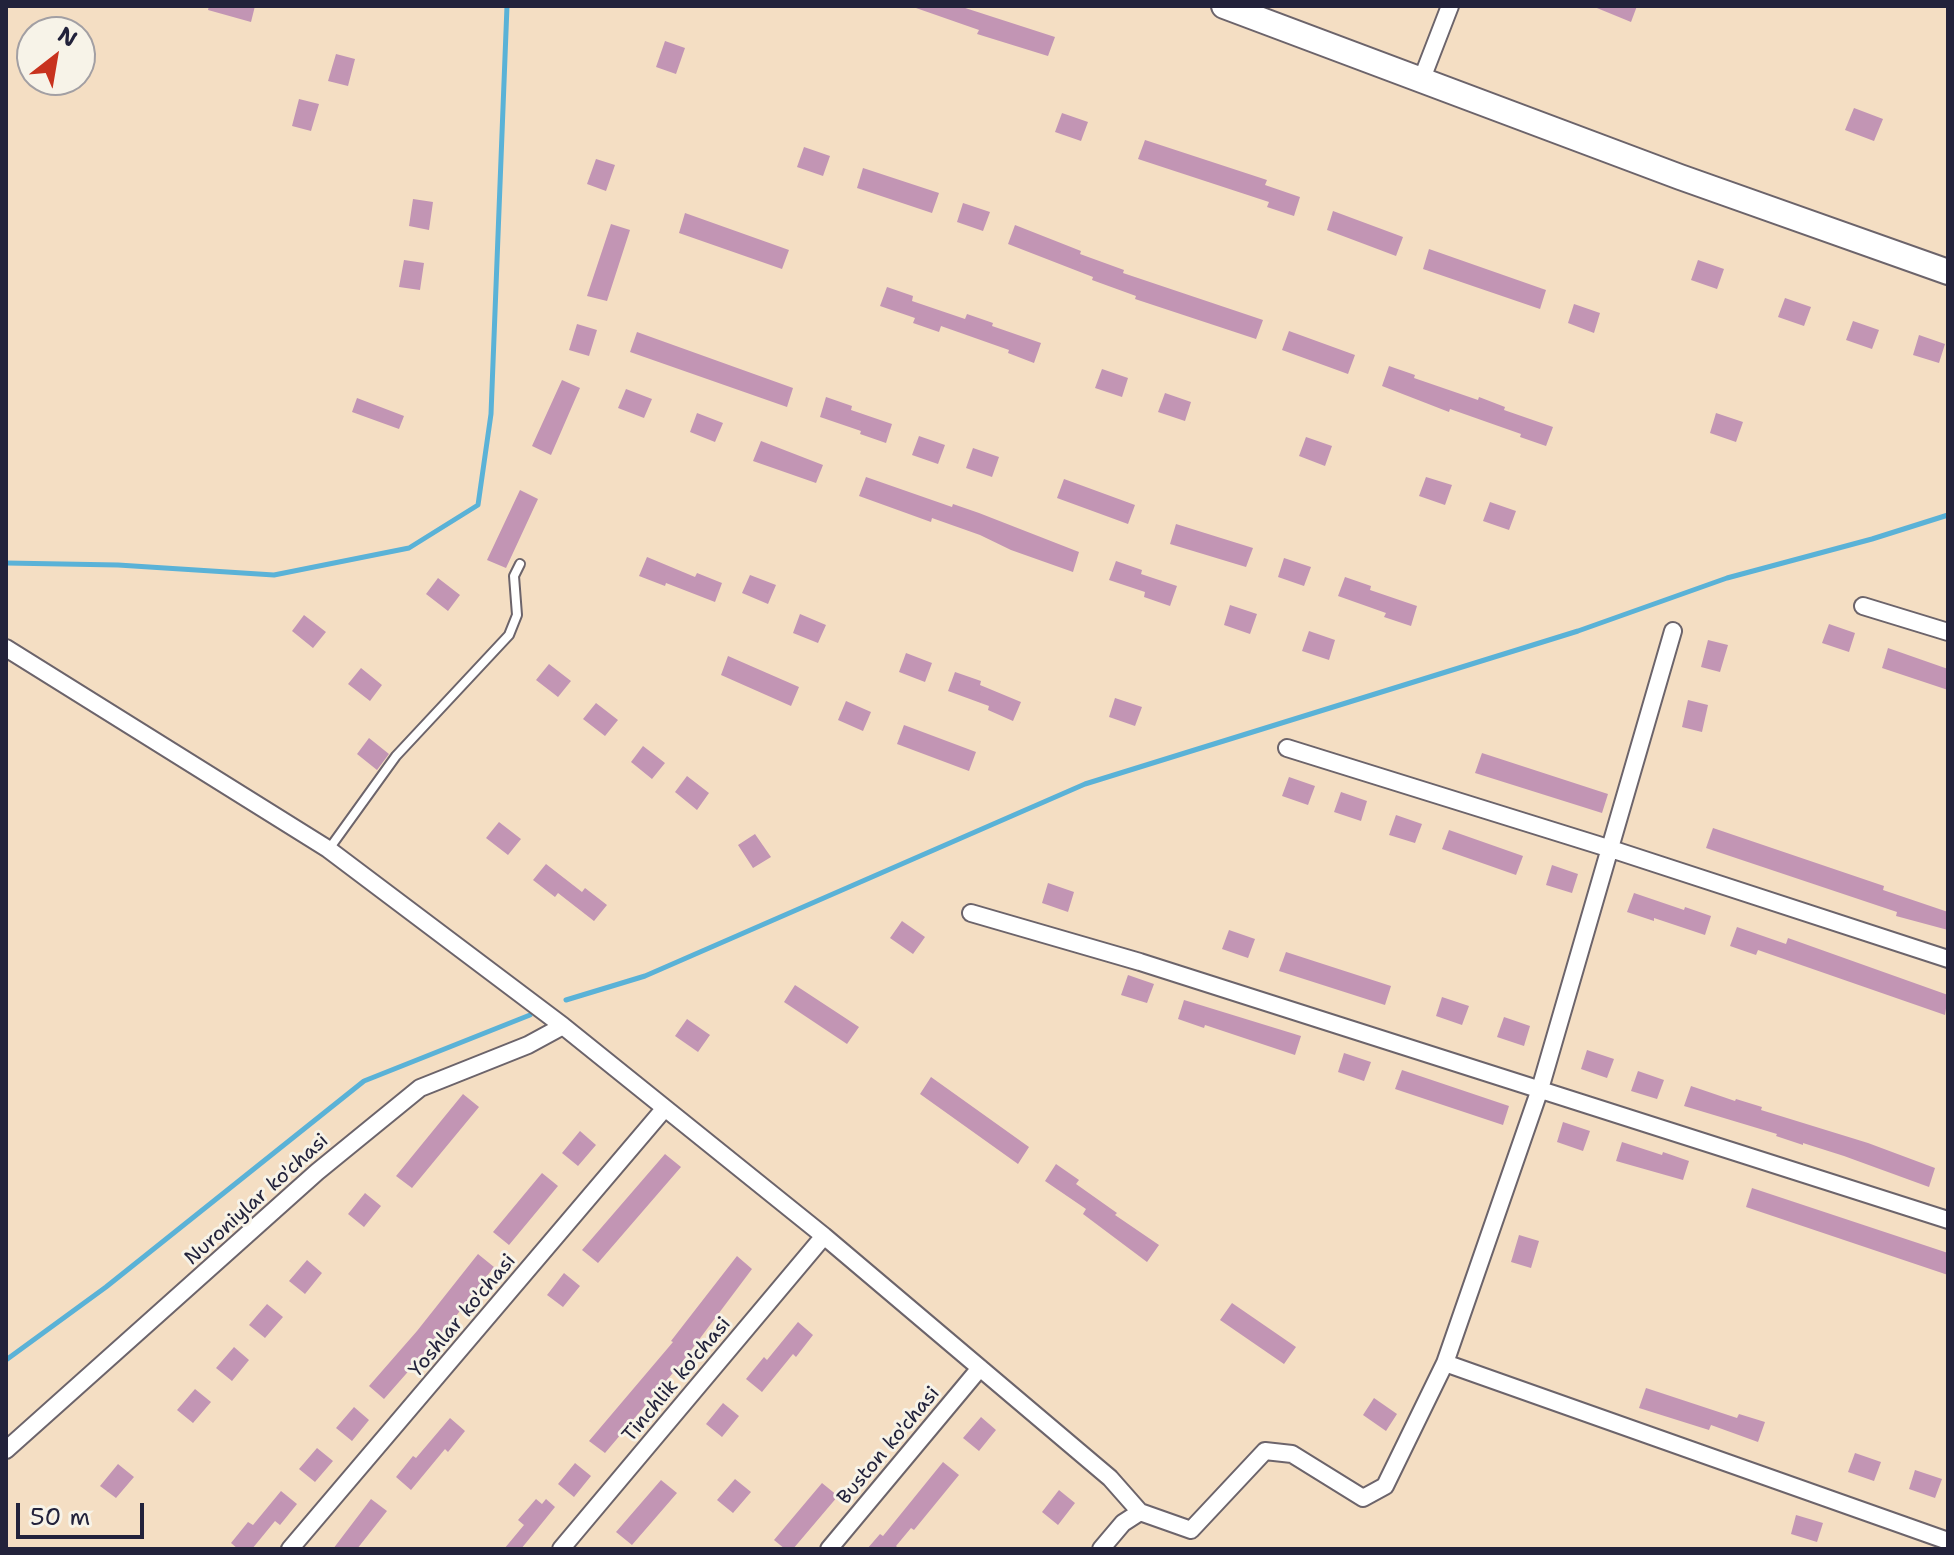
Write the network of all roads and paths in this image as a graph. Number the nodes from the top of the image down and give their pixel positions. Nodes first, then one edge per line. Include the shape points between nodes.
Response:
1 (1224, 6) edge
2 (1450, 6) edge
3 (1421, 81) junction
4 (1948, 272) edge
5 (520, 564) dead end
6 (1863, 606) dead end
7 (1673, 631) dead end
8 (1948, 632) edge
9 (6, 648) edge
10 (1287, 748) dead end
11 (328, 849) junction
12 (1611, 849) junction
13 (971, 913) dead end
14 (1948, 959) edge
15 (563, 1026) junction
16 (1540, 1089) junction
17 (665, 1108) junction
18 (1948, 1220) edge
19 (824, 1236) junction
20 (1445, 1363) junction
21 (980, 1368) junction
22 (6, 1450) edge
23 (1140, 1512) junction
24 (1948, 1541) edge
25 (290, 1549) edge
26 (561, 1549) edge
27 (829, 1549) edge
28 (1101, 1549) edge

1 - 3 main road
2 - 3 street
3 - 4 main road
5 - 11 lane via 514,576 517,615 509,635 396,756
6 - 8 street
7 - 12 street
9 - 11 street
10 - 12 street
11 - 15 street
12 - 14 street
12 - 16 street
13 - 16 street
15 - 17 street
15 - 22 street, Nuroniylar ko'chasi via 420,1088 317,1172
16 - 18 street
16 - 20 street
17 - 19 street
17 - 25 street, Yoshlar ko'chasi
19 - 21 street
19 - 26 street, Tinchlik ko'chasi
20 - 23 street via 1385,1486 1363,1498 1292,1454 1265,1451 1191,1530
20 - 24 street
21 - 23 street via 1110,1478
21 - 27 street, Buston ko'chasi
23 - 28 street

